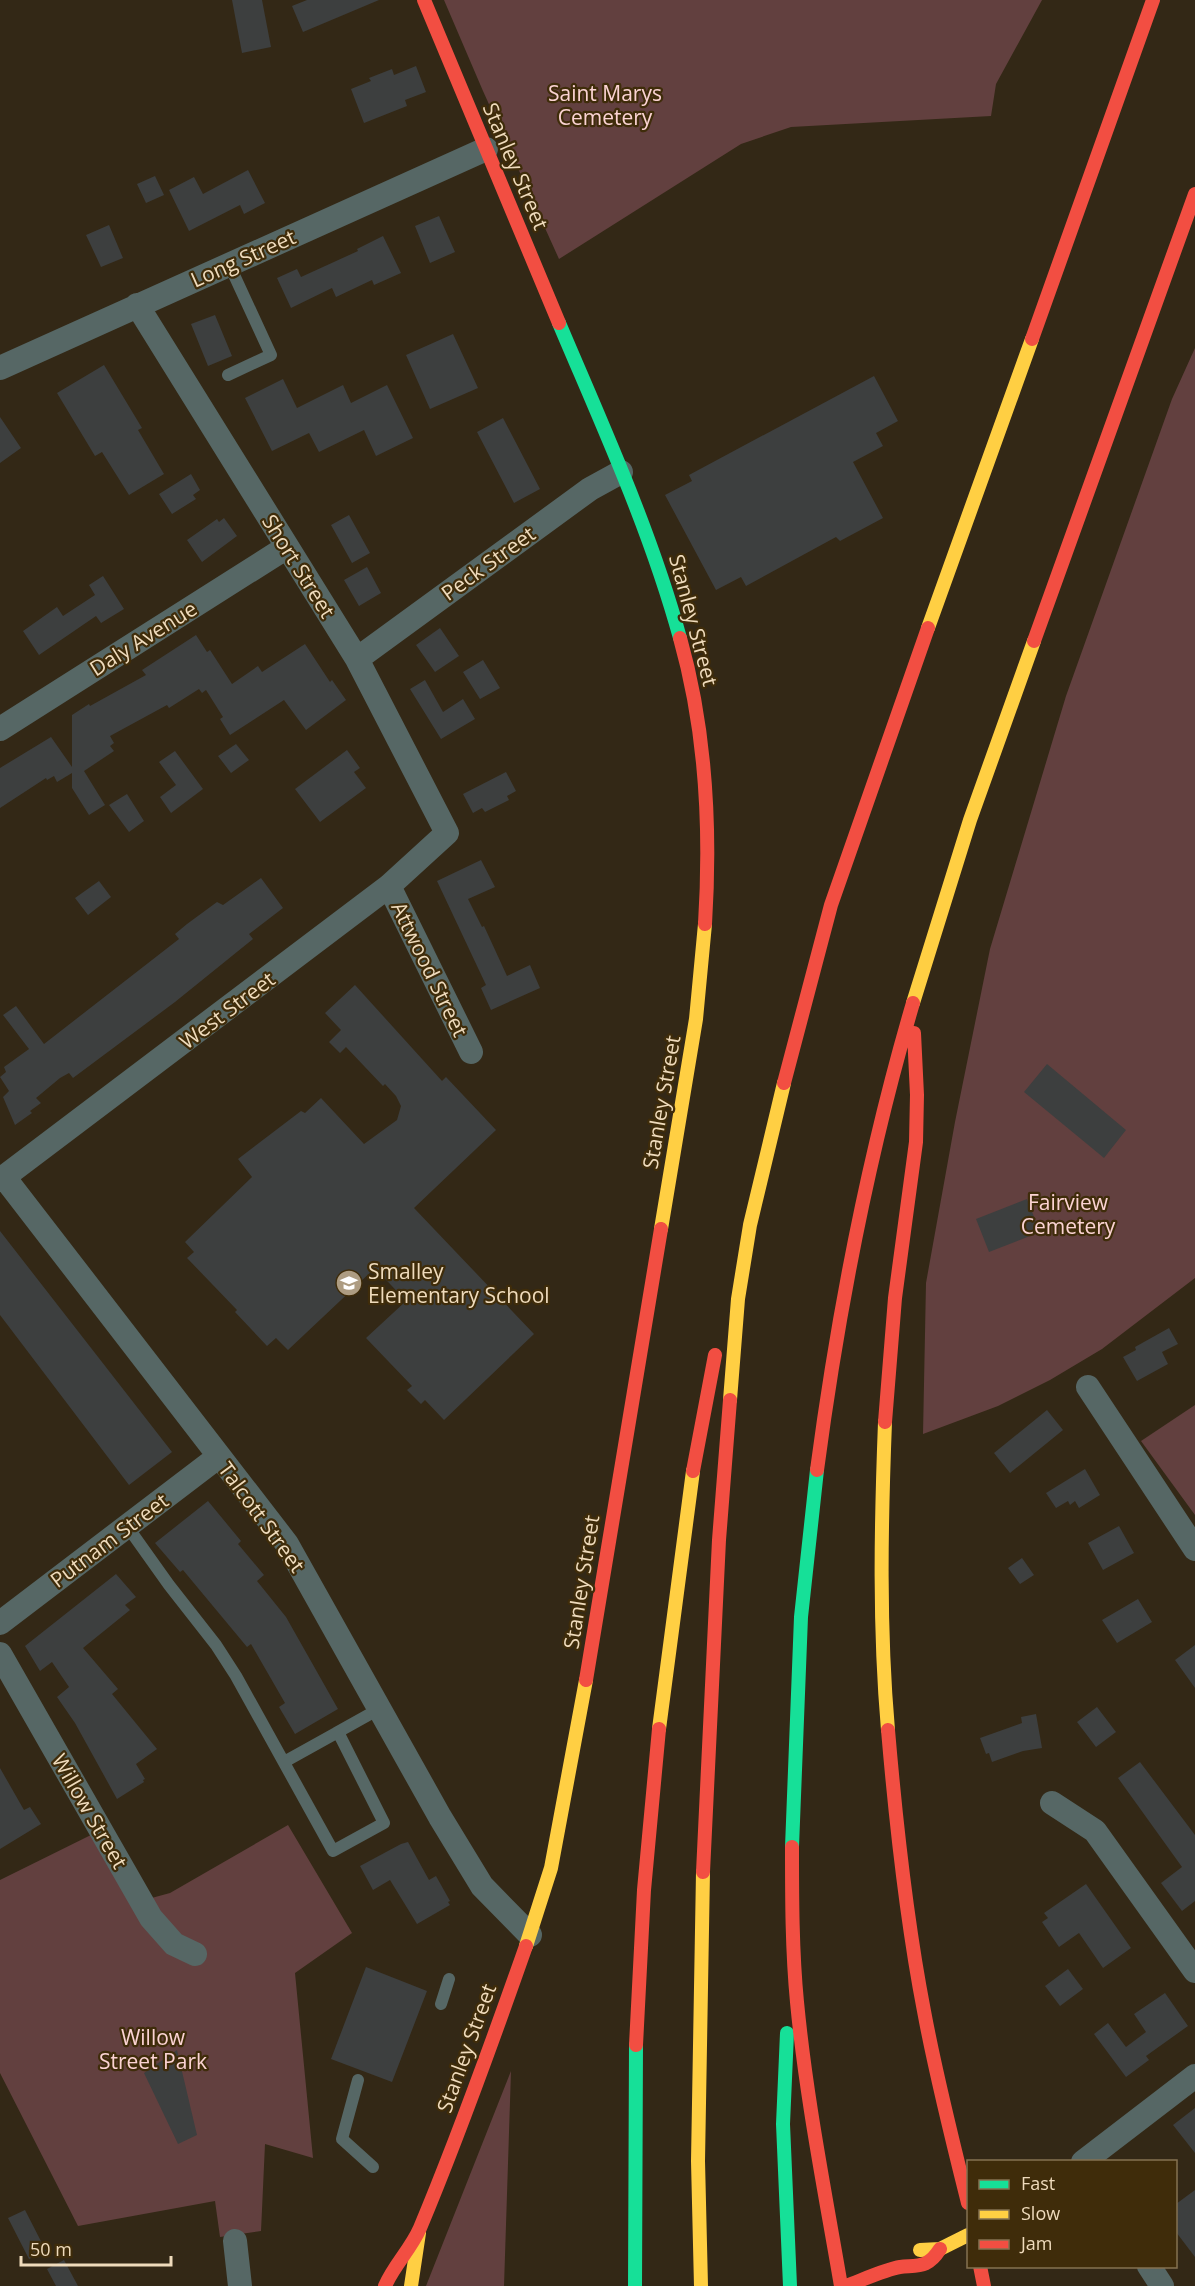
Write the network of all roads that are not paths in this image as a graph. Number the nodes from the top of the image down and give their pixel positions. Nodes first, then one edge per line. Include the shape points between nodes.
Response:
1 (424, 0) edge
2 (1153, 0) edge
3 (486, 149) junction
4 (1195, 194) edge
5 (229, 264) junction
6 (137, 305) junction
7 (0, 368) edge
8 (228, 375) dead end
9 (621, 472) junction
10 (287, 548) junction
11 (357, 659) junction
12 (0, 729) edge
13 (447, 833) joint
14 (389, 886) junction
15 (912, 1007) junction
16 (471, 1052) dead end
17 (2, 1178) edge
18 (744, 1259) junction
19 (1088, 1387) dead end
20 (218, 1457) junction
21 (127, 1526) junction
22 (1195, 1550) edge
23 (0, 1623) edge
24 (0, 1654) edge
25 (379, 1708) junction
26 (336, 1733) junction
27 (284, 1762) junction
28 (1052, 1803) dead end
29 (530, 1935) junction
30 (195, 1954) dead end
31 (794, 1960) junction
32 (1195, 1971) edge
33 (450, 1979) dead end
34 (441, 2004) dead end
35 (1195, 2076) edge
36 (358, 2080) dead end
37 (1086, 2160) edge
38 (373, 2167) dead end
39 (967, 2196) edge
40 (419, 2231) junction
41 (967, 2236) edge
42 (235, 2241) dead end
43 (980, 2268) edge
44 (1150, 2268) edge
45 (240, 2286) edge
46 (385, 2286) edge
47 (411, 2286) edge
48 (635, 2286) edge
49 (701, 2286) edge
50 (790, 2286) edge
51 (840, 2286) edge
52 (846, 2286) edge
53 (984, 2286) edge
54 (1162, 2286) edge

1 - 3 main road, Stanley Street
2 - 18 main road via 831,905 784,1078
3 - 5 street, Long Street
3 - 9 main road, Stanley Street
4 - 15 main road via 970,820
5 - 6 street, Long Street
5 - 8 lane via 271,355
6 - 7 street, Long Street
6 - 10 street, Short Street
9 - 11 street, Peck Street via 590,489
9 - 29 main road, Stanley Street via 666,587 700,729 709,853 708,909 696,1019 582,1705 553,1857
10 - 11 street, Short Street
10 - 12 street, Daly Avenue
11 - 13 street, Short Street
13 - 14 street, West Street
14 - 16 street, Attwood Street
14 - 17 street, West Street
15 - 31 main road via 859,1216 818,1444 796,1680
15 - 39 main road via 916,1072 914,1161 885,1414 881,1538 884,1672 894,1802 916,1973
17 - 20 street, Talcott Street
18 - 48 main road via 720,1335 703,1409 663,1696 647,1846 637,2010
18 - 49 main road via 727,1420 703,1833 698,2129
19 - 22 street
20 - 21 street, Putnam Street
20 - 25 street, Talcott Street via 287,1544
21 - 23 street, Putnam Street
21 - 27 lane via 216,1645
24 - 30 street, Willow Street via 151,1917 174,1944
25 - 26 lane
25 - 29 street, Talcott Street via 482,1886
26 - 27 lane
26 - 27 lane via 384,1823 333,1851
28 - 32 street via 1095,1831
29 - 40 main road, Stanley Street
31 - 50 main road via 783,2124
31 - 51 main road via 807,2076
33 - 34 lane
35 - 37 street
36 - 38 lane via 342,2139
40 - 46 main road, Stanley Street
40 - 47 main road, Stanley Street
41 - 52 main road via 940,2249 917,2251 894,2269
42 - 45 street
43 - 53 main road
44 - 54 street

